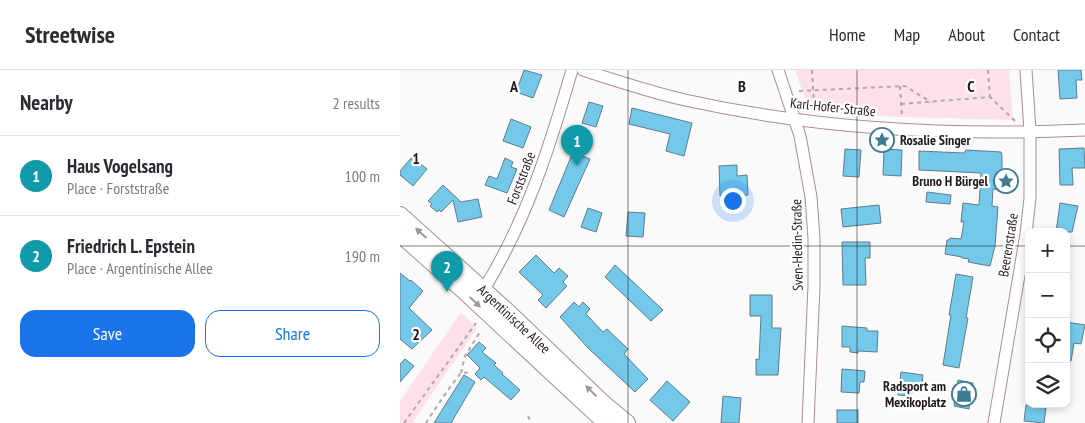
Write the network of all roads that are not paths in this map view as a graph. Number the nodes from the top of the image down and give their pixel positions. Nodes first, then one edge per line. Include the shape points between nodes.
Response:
1 (572, 70) edge
2 (583, 70) edge
3 (778, 70) edge
4 (1026, 70) edge
5 (794, 119) junction
6 (1085, 130) edge
7 (1030, 131) junction
8 (400, 215) edge
9 (400, 234) edge
10 (484, 290) junction
11 (606, 423) edge
12 (627, 423) edge
13 (808, 423) edge
14 (994, 423) edge

1 - 10 street, Forststraße via 540,174 524,214
2 - 5 street, Karl-Hofer-Straße via 685,100
3 - 5 street, Sven-Hedin-Straße
4 - 7 street, Beerenstraße
5 - 7 street, Karl-Hofer-Straße via 902,128
5 - 13 street, Sven-Hedin-Straße via 812,197 814,238
6 - 7 street, Karl-Hofer-Straße
7 - 14 street, Beerenstraße via 1030,198 1026,234
10 -> 8 main road, Argentinische Allee
9 -> 11 main road, Argentinische Allee
12 -> 10 main road, Argentinische Allee

